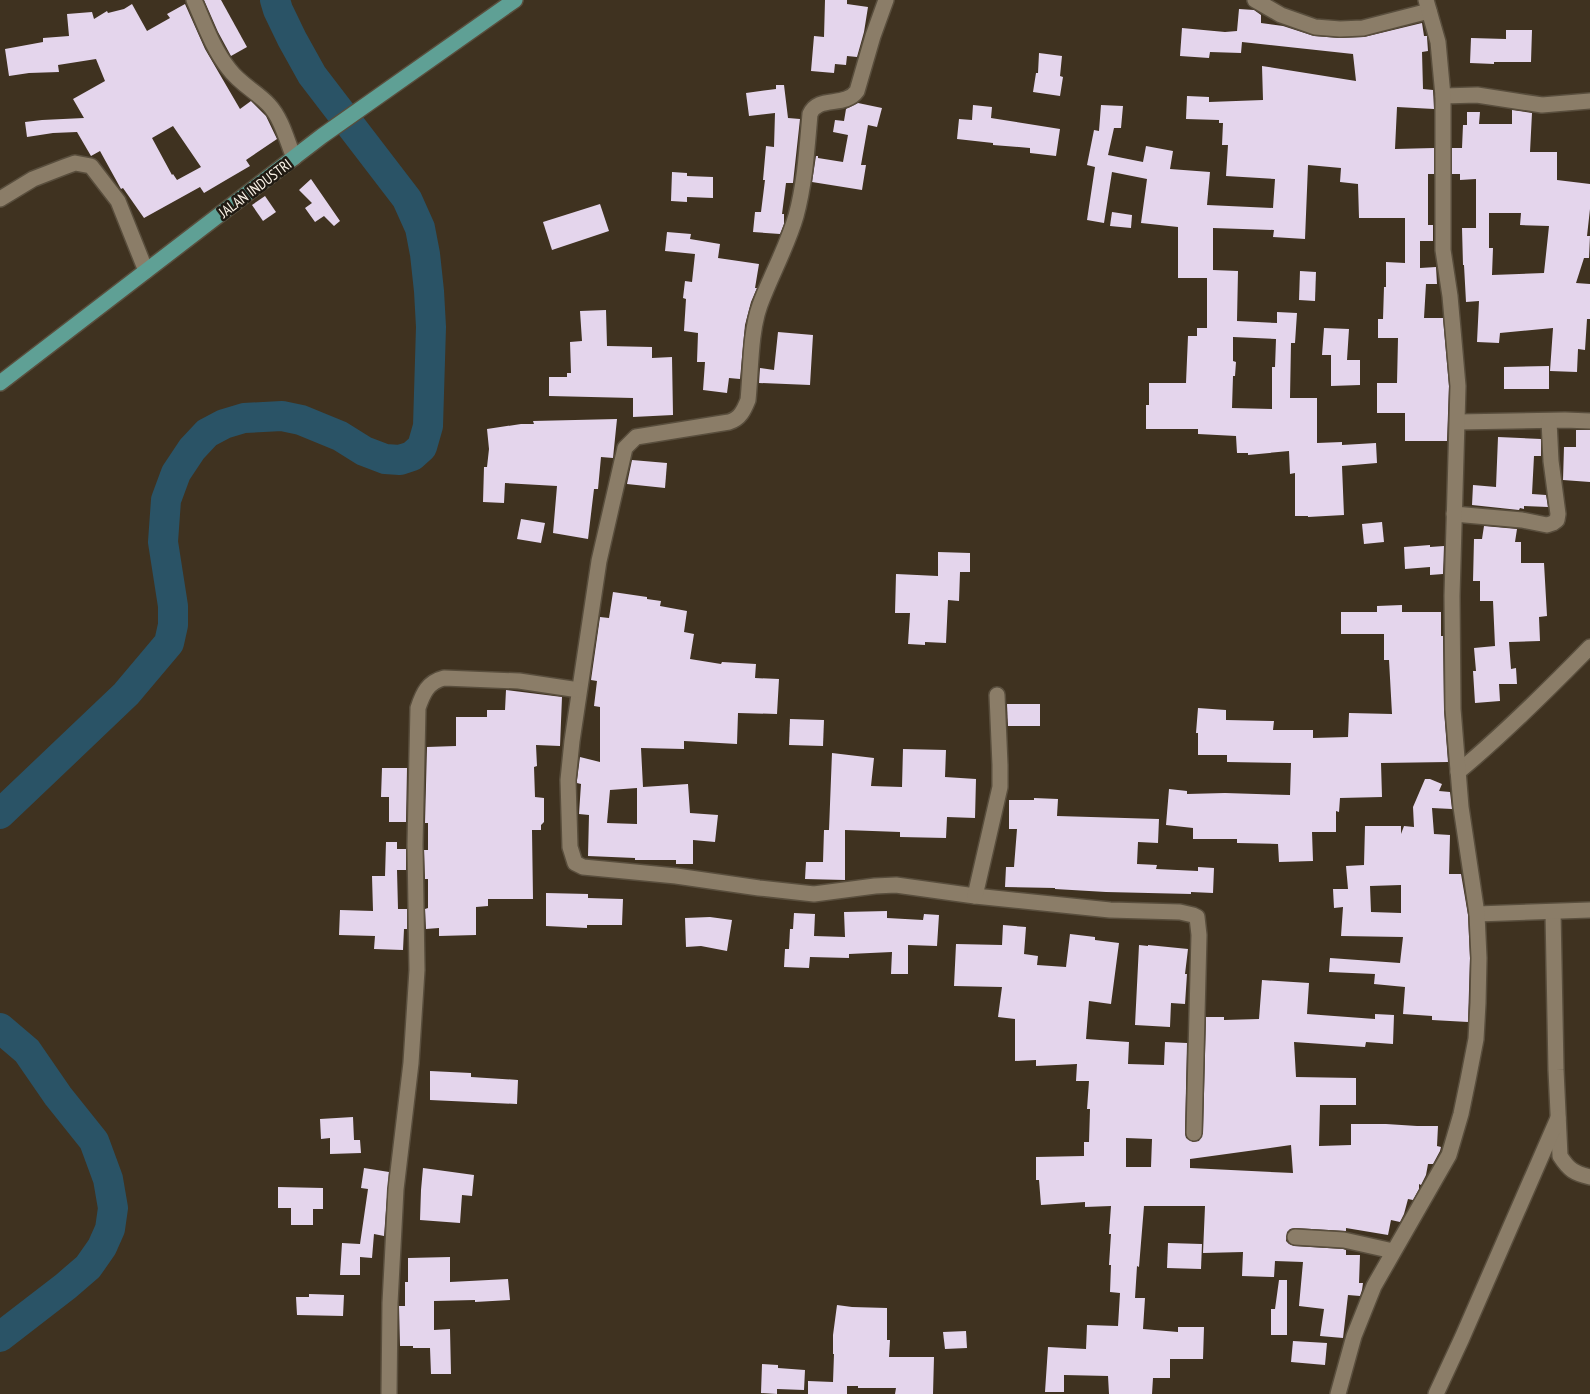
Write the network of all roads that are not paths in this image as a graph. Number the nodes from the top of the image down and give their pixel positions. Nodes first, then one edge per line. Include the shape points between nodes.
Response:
1 (194, 0) edge
2 (515, 0) edge
3 (886, 0) edge
4 (1255, 0) edge
5 (1427, 5) edge
6 (1443, 96) junction
7 (1590, 101) edge
8 (294, 158) junction
9 (0, 199) edge
10 (146, 271) junction
11 (0, 383) edge
12 (1549, 421) junction
13 (1590, 421) edge
14 (1458, 422) junction
15 (1454, 514) junction
16 (1590, 647) edge
17 (579, 690) junction
18 (997, 695) dead end
19 (1458, 772) junction
20 (975, 896) junction
21 (1590, 910) edge
22 (1553, 912) junction
23 (1477, 914) junction
24 (1558, 1118) junction
25 (1194, 1133) dead end
26 (1590, 1177) edge
27 (1295, 1236) dead end
28 (1393, 1251) junction
29 (388, 1394) edge
30 (1338, 1394) edge
31 (1436, 1394) edge

1 - 8 street via 228,69 270,106
2 - 8 main road, JALAN INDUSTRI
3 - 17 street via 856,91 844,100 819,104 810,114 802,190 790,236 760,306 745,410 730,422 636,437 625,448 599,561
4 - 5 street via 1281,15 1315,26 1340,29 1363,28
5 - 6 street via 1438,42
6 - 7 street via 1478,95 1542,105
6 - 14 street via 1443,250 1458,386
8 - 10 main road, JALAN INDUSTRI
9 - 10 street via 33,179 64,166 75,163 91,166 118,201
10 - 11 main road, JALAN INDUSTRI
12 - 13 street
12 - 14 street
12 - 15 street via 1557,520 1547,525
14 - 15 street
15 - 19 street via 1453,709
16 - 19 street via 1490,746
17 - 20 street via 568,780 570,847 575,863 583,867 814,894 896,885
17 - 29 street via 519,681 444,678 426,688 418,708 417,979 396,1189
18 - 20 street via 1000,786
19 - 23 street
20 - 25 street via 1110,910 1180,912 1197,917
21 - 22 street
22 - 23 street
22 - 24 street
23 - 28 street via 1480,958 1476,1040 1461,1114 1449,1155
24 - 26 street via 1560,1156 1567,1167
24 - 31 street
27 - 28 street via 1344,1240
28 - 30 street via 1364,1307

